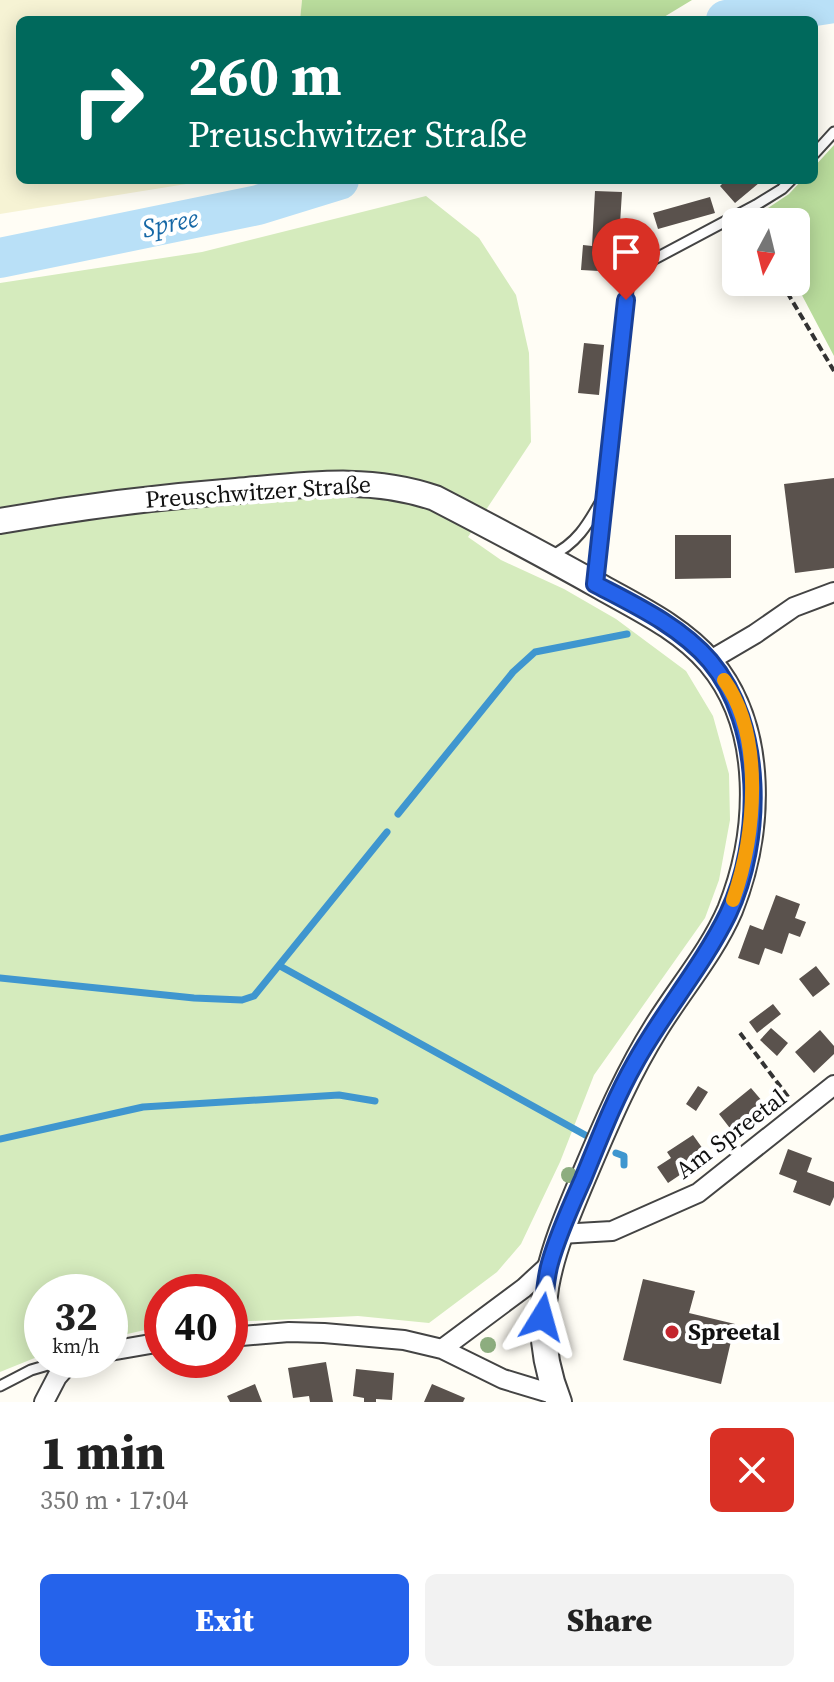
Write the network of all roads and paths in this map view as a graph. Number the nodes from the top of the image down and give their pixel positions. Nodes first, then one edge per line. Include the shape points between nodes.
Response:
1 (834, 132) edge
2 (818, 150) edge
3 (787, 184) edge
4 (789, 296) edge
5 (834, 371) edge
6 (603, 498) junction
7 (0, 521) edge
8 (549, 557) junction
9 (595, 584) junction
10 (834, 592) edge
11 (709, 661) junction
12 (740, 1033) dead end
13 (834, 1085) edge
14 (800, 1112) junction
15 (560, 1234) junction
16 (549, 1265) junction
17 (248, 1335) edge
18 (442, 1349) junction
19 (24, 1374) edge
20 (56, 1378) edge
21 (0, 1386) edge
22 (558, 1398) edge
23 (44, 1402) edge

1 - 2 lane
3 - 6 lane via 630,272
4 - 5 path
6 - 8 lane via 573,543
6 - 9 lane
7 - 8 street, Preuschwitzer Straße via 155,497 380,483 435,498
8 - 9 street, Preuschwitzer Straße
9 - 11 street, Preuschwitzer Straße via 654,616
10 - 11 street via 794,607
11 - 15 street, Preuschwitzer Straße via 728,687 742,721 750,761 752,808 738,885 714,939 634,1064
12 - 14 path
13 - 14 street, Am Spreetal
14 - 15 street, Am Spreetal via 698,1193 612,1231
15 - 16 street, Preuschwitzer Straße
16 - 18 street
16 - 22 street, Preuschwitzer Straße via 543,1339
17 - 18 street via 324,1333
18 - 22 street
19 - 21 lane
20 - 23 street

